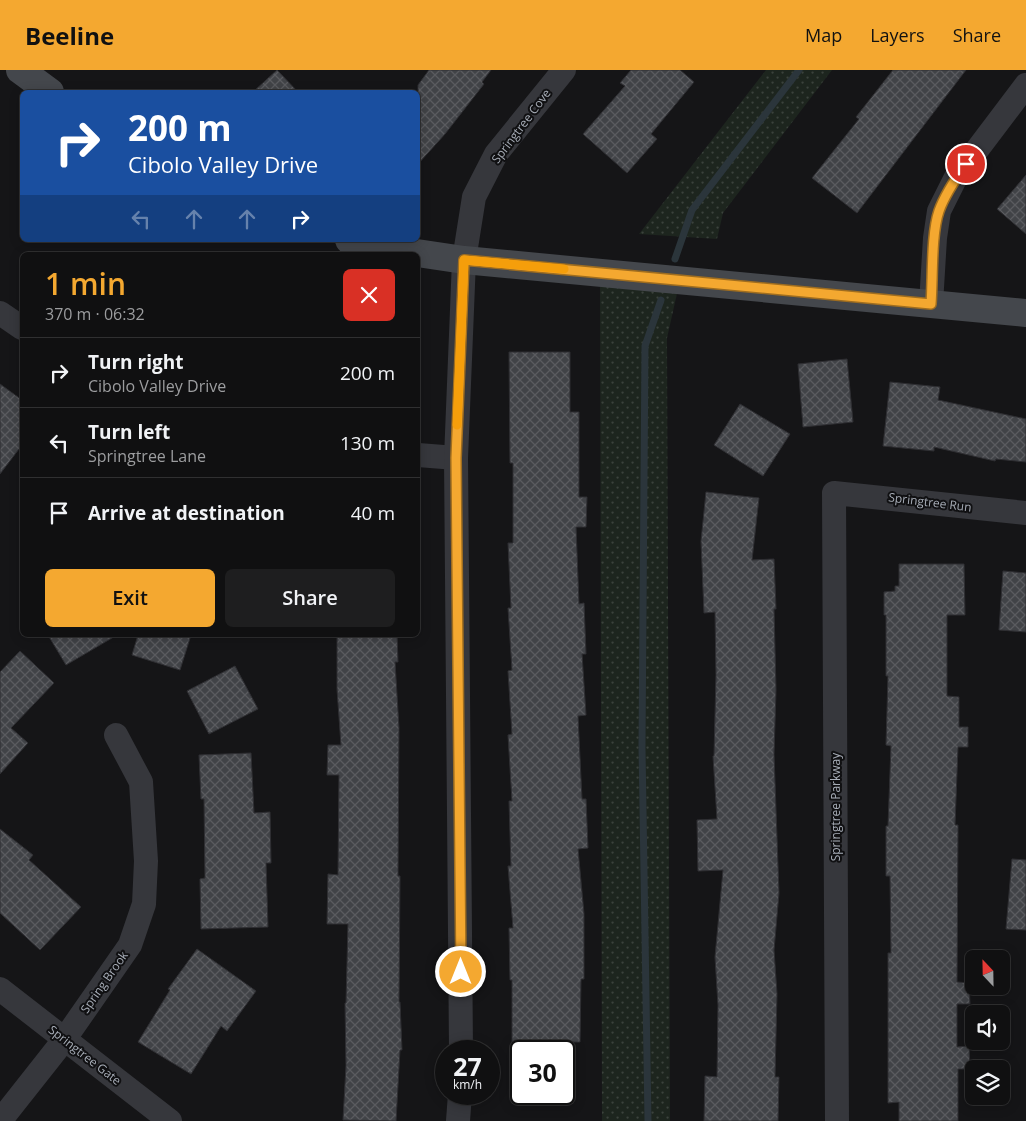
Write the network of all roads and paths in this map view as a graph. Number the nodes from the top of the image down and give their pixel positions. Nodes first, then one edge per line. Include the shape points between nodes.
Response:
1 (20, 70) edge
2 (564, 70) edge
3 (1026, 85) edge
4 (47, 90) edge
5 (356, 242) edge
6 (410, 252) edge
7 (420, 253) edge
8 (464, 260) junction
9 (931, 304) junction
10 (0, 313) edge
11 (1026, 313) edge
12 (20, 327) edge
13 (420, 455) edge
14 (456, 458) junction
15 (834, 493) joint
16 (1026, 513) edge
17 (116, 735) dead end
18 (0, 989) edge
19 (64, 1040) junction
20 (462, 1040) edge
21 (459, 1105) edge
22 (0, 1121) edge
23 (170, 1121) edge
24 (458, 1121) edge
25 (837, 1121) edge

1 - 4 main road
2 - 8 street, Springtree Cove via 496,154 474,197
3 - 9 street via 955,179 939,211
5 - 6 main road
7 - 8 main road
8 - 9 main road
8 - 14 street, Springtree Cove
9 - 11 main road
10 - 12 street
13 - 14 street
14 - 20 street, Springtree Cove
15 - 16 street, Springtree Run
15 - 25 street, Springtree Parkway
17 - 19 street, Spring Brook via 141,782 146,861 144,904 130,945
18 - 19 street, Springtree Gate
19 - 22 street, Spring Brook
19 - 23 street, Springtree Gate
21 - 24 street

